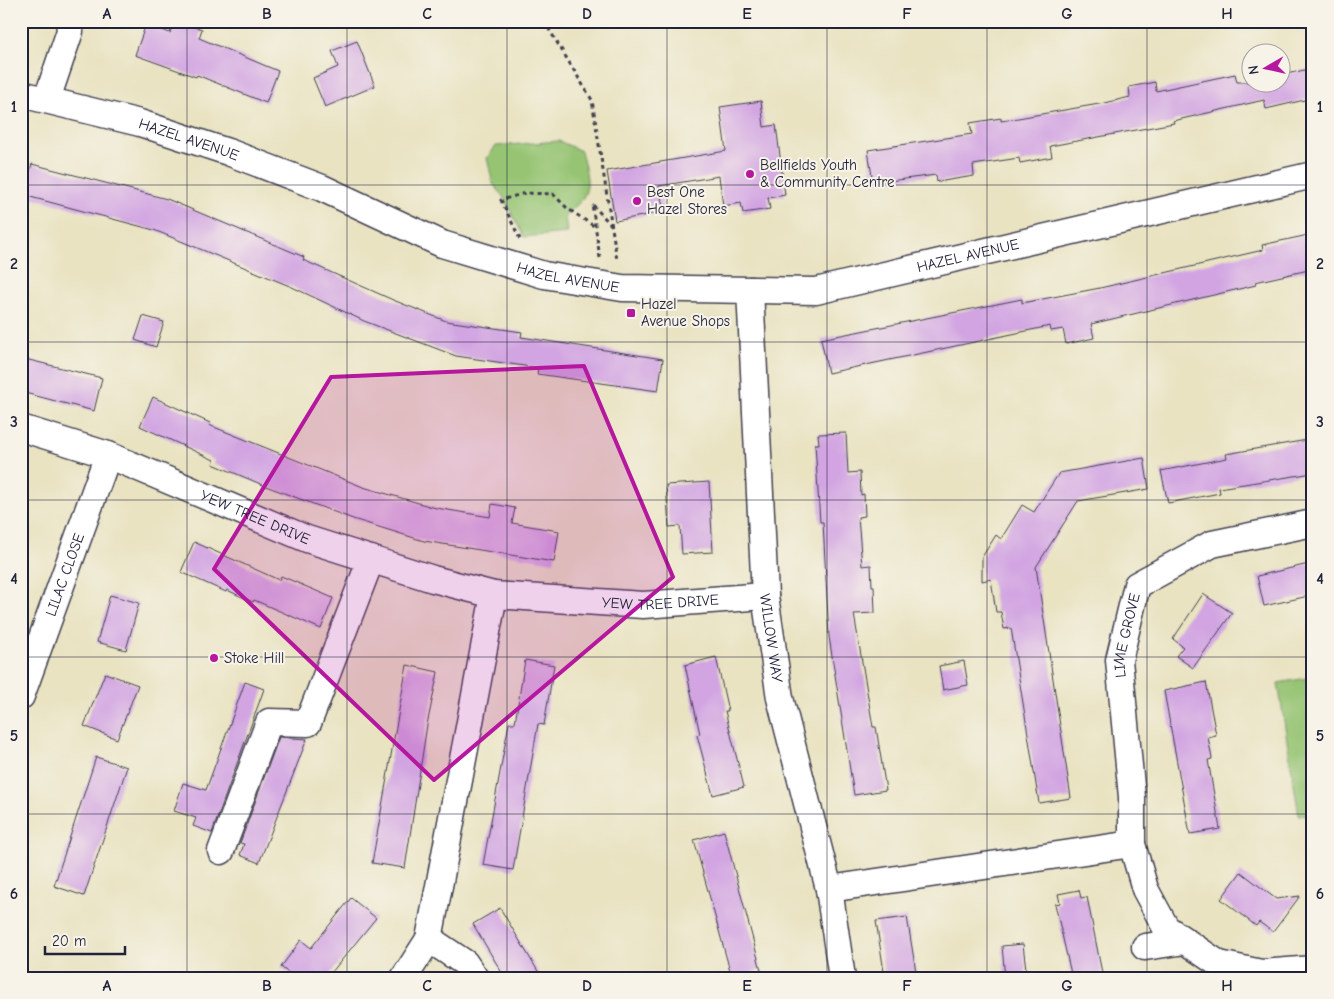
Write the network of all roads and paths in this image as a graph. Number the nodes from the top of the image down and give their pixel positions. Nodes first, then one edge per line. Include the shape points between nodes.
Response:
1 (69, 21) edge
2 (544, 21) edge
3 (21, 94) edge
4 (47, 99) junction
5 (1313, 175) edge
6 (595, 227) junction
7 (612, 227) junction
8 (521, 241) dead end
9 (600, 260) dead end
10 (622, 288) junction
11 (750, 290) junction
12 (21, 428) edge
13 (108, 455) junction
14 (1313, 523) edge
15 (371, 559) junction
16 (494, 595) junction
17 (766, 596) junction
18 (21, 696) edge
19 (1132, 844) junction
20 (221, 851) dead end
21 (829, 889) junction
22 (429, 939) junction
23 (1186, 942) junction
24 (1145, 947) dead end
25 (1313, 969) edge
26 (404, 978) edge
27 (475, 978) edge
28 (842, 978) edge

1 - 4 street via 70,31
2 - 7 path via 592,100
3 - 4 street, HAZEL AVENUE
4 - 10 street, HAZEL AVENUE via 140,123 228,152 322,188 442,244 544,275
5 - 11 street, HAZEL AVENUE via 816,291
6 - 7 path via 592,204
6 - 8 path via 553,194 526,193 501,200
6 - 9 path
7 - 10 path
10 - 11 street, HAZEL AVENUE
11 - 17 street, WILLOW WAY
12 - 13 street, YEW TREE DRIVE
13 - 15 street, YEW TREE DRIVE via 307,539
13 - 18 street, LILAC CLOSE
14 - 19 street, LIME GROVE via 1212,544 1137,585 1119,660 1132,797
15 - 16 street, YEW TREE DRIVE
15 - 20 street via 308,723 269,722
16 - 17 street, YEW TREE DRIVE via 643,605
16 - 22 street
17 - 21 street, WILLOW WAY via 780,698
19 - 21 street
19 - 23 street, LIME GROVE via 1145,889 1166,928
21 - 28 street, WILLOW WAY
22 - 26 street
22 - 27 street via 465,963
23 - 24 street
23 - 25 street, LIME GROVE via 1220,964 1261,973

